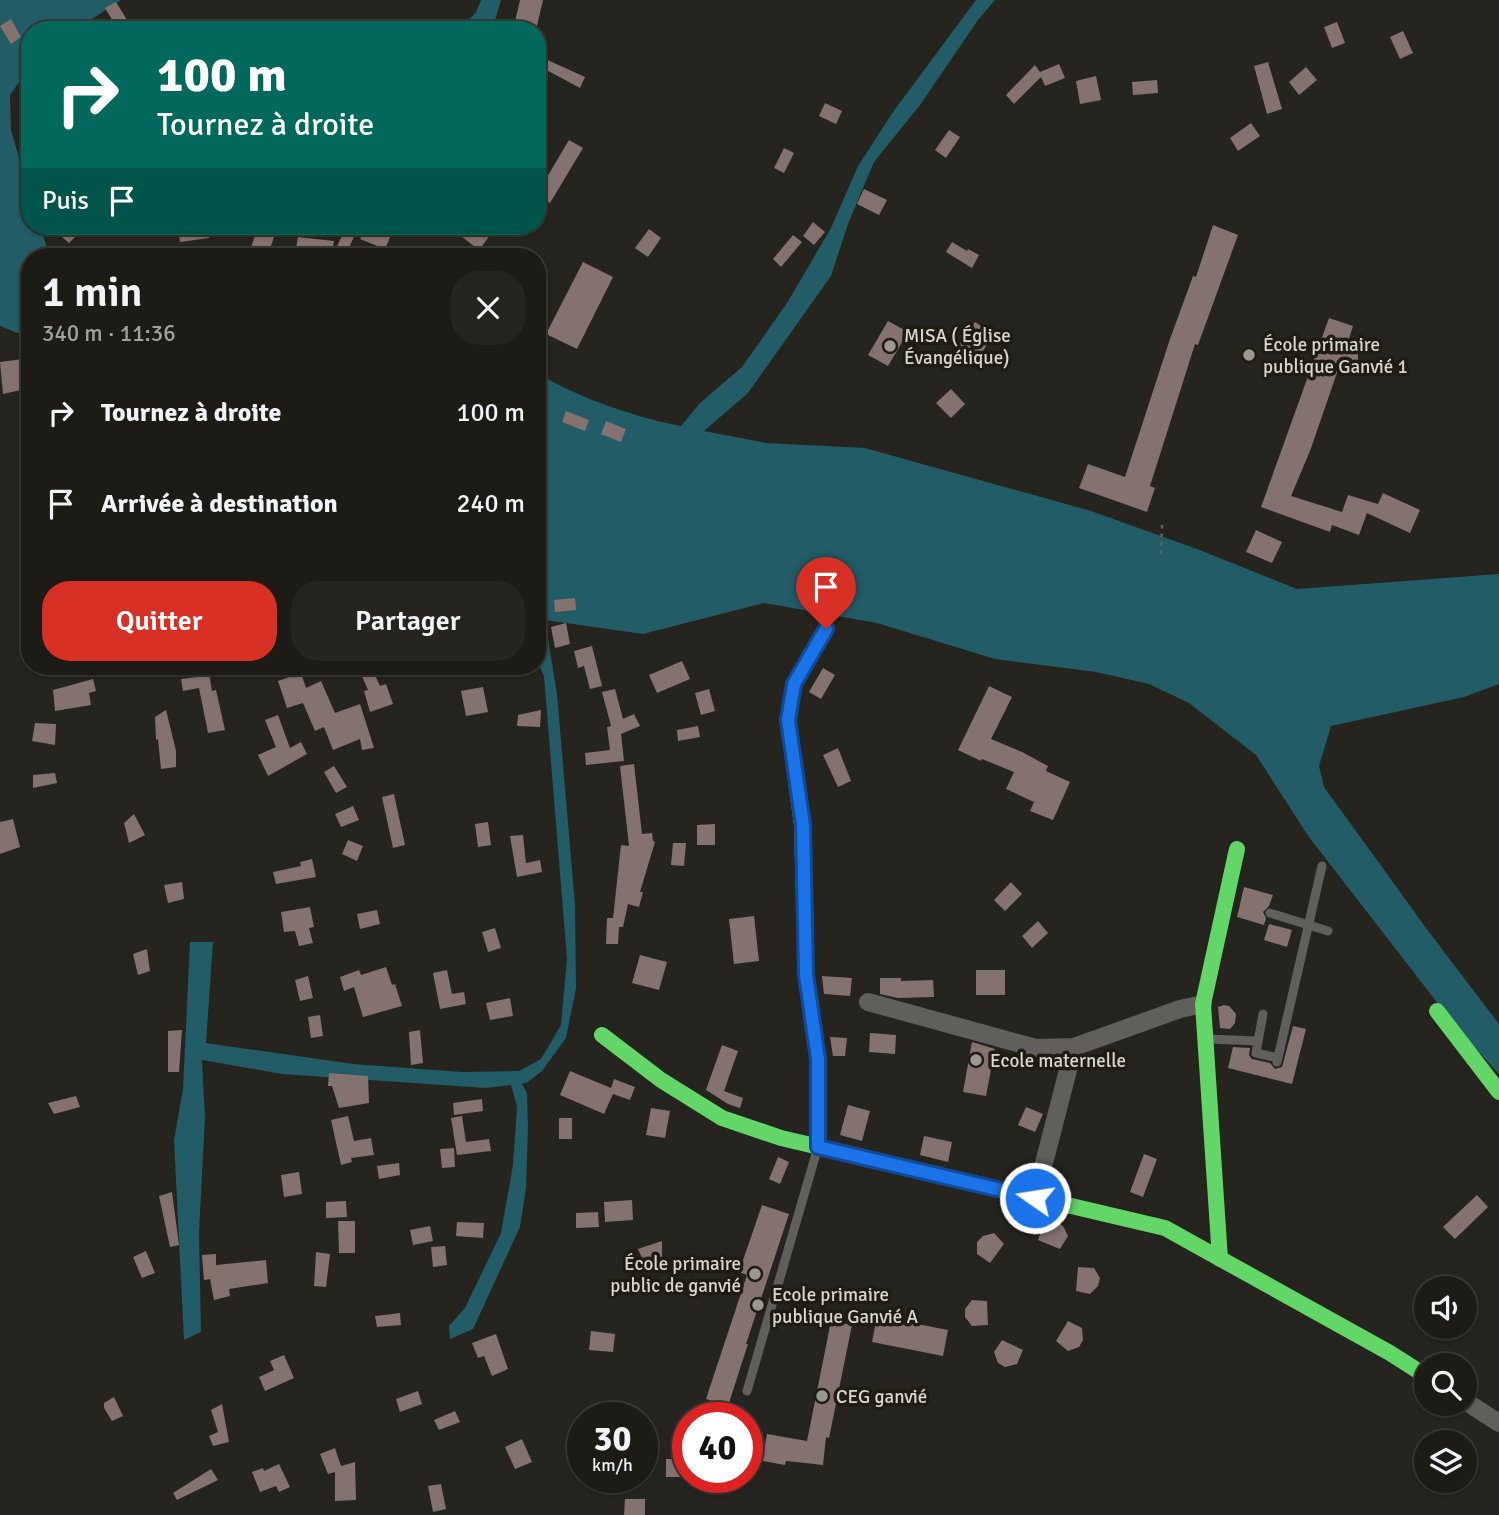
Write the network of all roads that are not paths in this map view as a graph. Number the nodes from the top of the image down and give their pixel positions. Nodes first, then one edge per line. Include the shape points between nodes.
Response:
1 (826, 629) dead end
2 (1237, 849) dead end
3 (1322, 866) dead end
4 (1270, 914) dead end
5 (1308, 925) junction
6 (1328, 932) dead end
7 (868, 1002) dead end
8 (1203, 1004) junction
9 (1437, 1011) dead end
10 (1263, 1014) dead end
11 (603, 1035) dead end
12 (1206, 1039) junction
13 (1258, 1041) junction
14 (1074, 1047) junction
15 (1499, 1092) edge
16 (818, 1147) junction
17 (1035, 1198) junction
18 (1220, 1259) junction
19 (1414, 1368) edge
20 (747, 1391) dead end
21 (1477, 1409) edge
22 (1499, 1423) edge

1 - 16 street via 794,684 788,720 803,825 806,975 818,1059
2 - 8 street
3 - 5 lane
4 - 5 lane
5 - 6 lane
5 - 13 lane via 1277,1060 1256,1053
7 - 14 street via 1036,1048
8 - 12 street
8 - 14 street
9 - 15 street
10 - 13 lane
11 - 16 street via 661,1080 722,1118
12 - 13 lane
12 - 18 street
14 - 17 street
16 - 17 street
16 - 20 lane
17 - 18 street via 1165,1228
18 - 19 street
21 - 22 street

